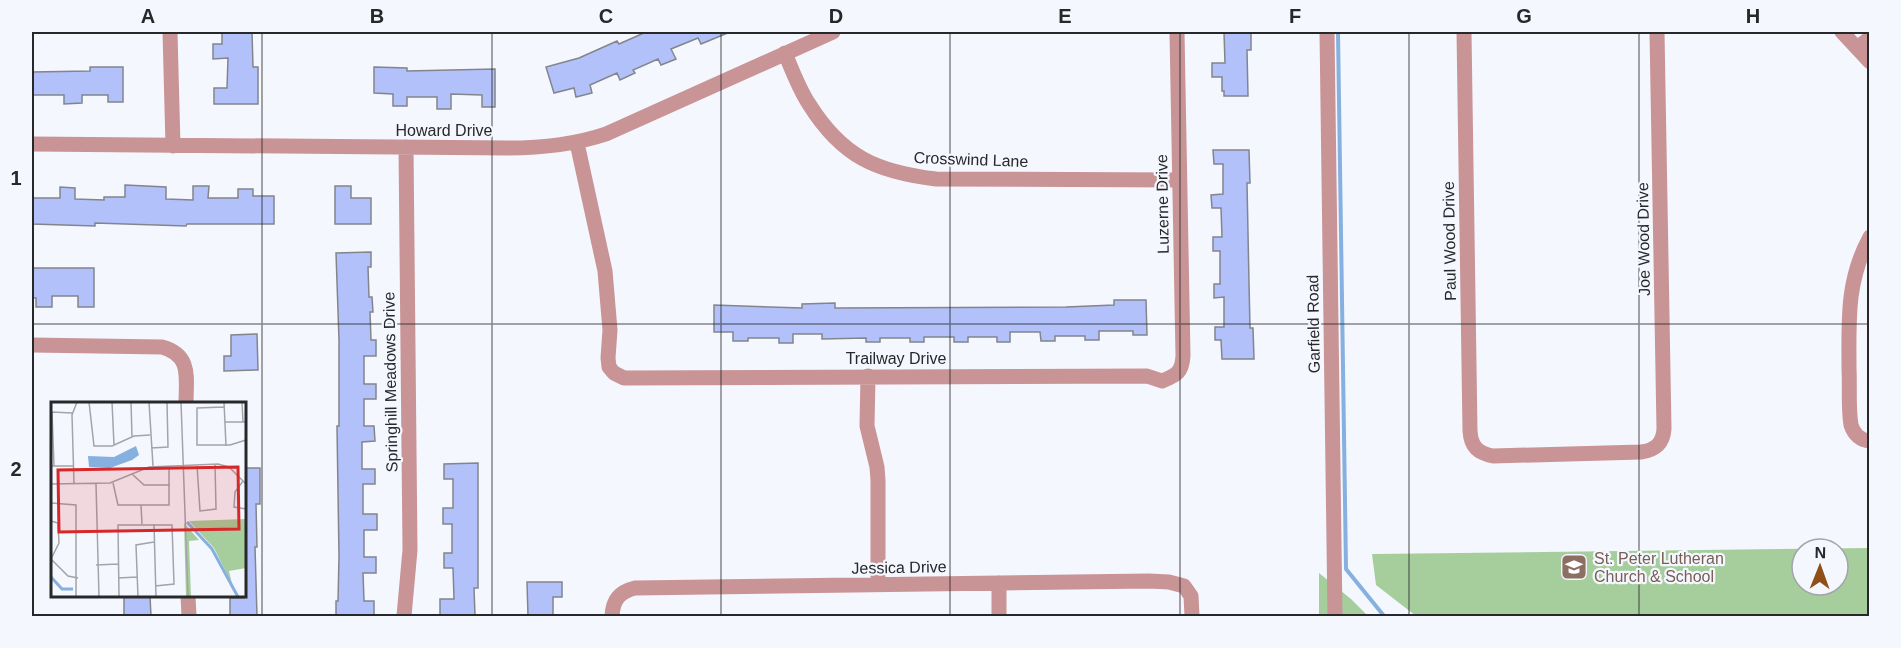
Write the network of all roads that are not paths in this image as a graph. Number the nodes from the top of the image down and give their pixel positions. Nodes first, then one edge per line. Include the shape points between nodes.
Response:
1 (170, 32) edge
2 (833, 32) edge
3 (1177, 32) edge
4 (1327, 32) edge
5 (1464, 32) edge
6 (1657, 32) edge
7 (1842, 32) edge
8 (1869, 38) edge
9 (1857, 48) junction
10 (785, 53) junction
11 (1869, 62) edge
12 (577, 143) junction
13 (32, 144) edge
14 (173, 146) junction
15 (406, 147) junction
16 (1179, 180) junction
17 (1869, 237) edge
18 (32, 345) edge
19 (1178, 375) joint
20 (868, 376) junction
21 (186, 402) edge
22 (1863, 438) edge
23 (1658, 445) joint
24 (999, 583) junction
25 (878, 585) junction
26 (188, 597) edge
27 (189, 616) edge
28 (404, 616) edge
29 (612, 616) edge
30 (999, 616) edge
31 (1192, 616) edge
32 (1335, 616) edge

1 - 14 street
2 - 10 street, Howard Drive
3 - 16 street, Luzerne Drive
4 - 32 street, Garfield Road
5 - 23 street, Paul Wood Drive via 1473,445 1493,456 1641,452
6 - 23 street, Joe Wood Drive via 1664,429
7 - 9 street
8 - 9 street
9 - 11 street
10 - 12 street, Howard Drive via 606,134
10 - 16 street, Crosswind Lane via 808,104 831,134 847,150 903,175 936,179
12 - 15 street, Howard Drive via 528,148
12 - 20 street, Trailway Drive via 605,271 608,358 614,373 624,378
13 - 14 street, Howard Drive
14 - 15 street, Howard Drive
15 - 28 street, Springhill Meadows Drive via 410,550
16 - 19 street, Luzerne Drive via 1183,356
17 - 22 street via 1857,263 1849,300 1850,417
18 - 21 street via 172,350 185,364
19 - 20 street, Trailway Drive via 1161,381 1147,376
20 - 25 street via 867,426 878,480
24 - 25 street, Jessica Drive
24 - 30 street
24 - 31 street, Jessica Drive via 1169,582 1184,586 1191,596
25 - 29 street, Jessica Drive via 635,588 616,597
26 - 27 street

